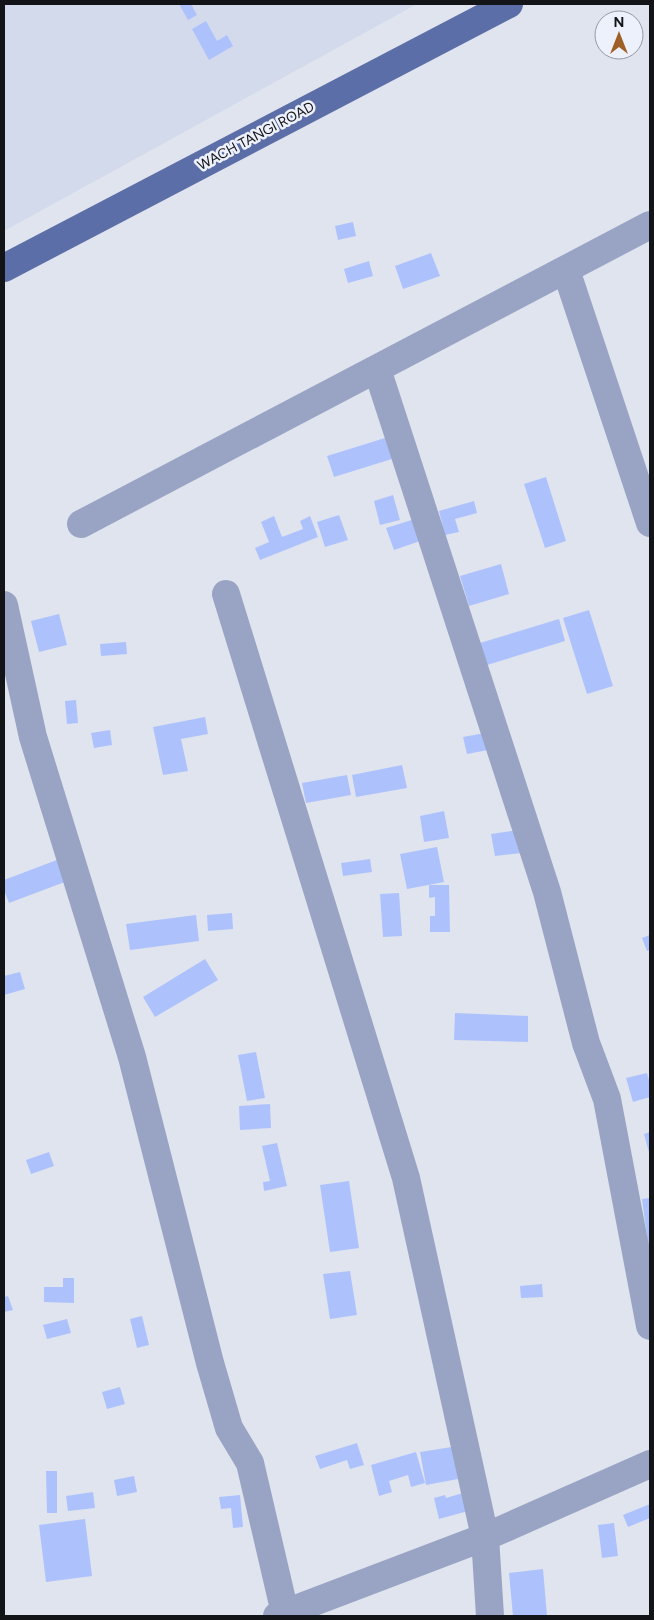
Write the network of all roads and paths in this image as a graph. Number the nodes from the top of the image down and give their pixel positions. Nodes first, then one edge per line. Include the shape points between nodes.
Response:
1 (509, 4) edge
2 (650, 225) edge
3 (4, 268) edge
4 (566, 270) junction
5 (377, 369) junction
6 (650, 523) edge
7 (81, 524) dead end
8 (226, 594) dead end
9 (4, 605) edge
10 (650, 1326) edge
11 (650, 1464) edge
12 (485, 1537) junction
13 (281, 1614) edge
14 (490, 1616) edge

1 - 3 main road, WACH TANGI ROAD
2 - 4 street
4 - 5 street
4 - 6 street
5 - 7 street
5 - 10 street via 548,892 586,1043 607,1099
8 - 12 street via 406,1178
9 - 13 street via 33,737 132,1057 210,1363 229,1428 250,1463
11 - 12 street
12 - 13 street
12 - 14 street

